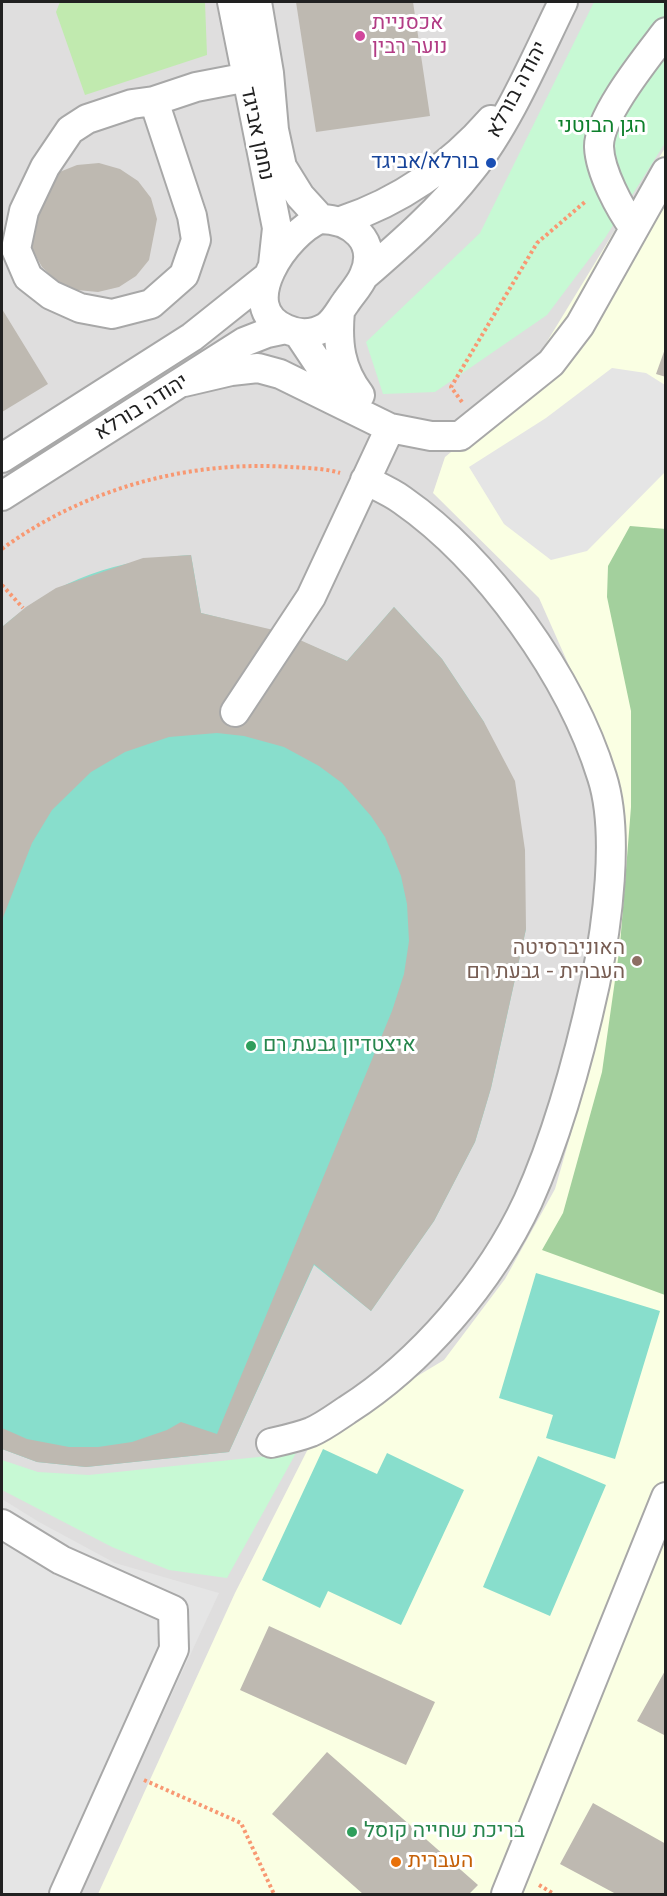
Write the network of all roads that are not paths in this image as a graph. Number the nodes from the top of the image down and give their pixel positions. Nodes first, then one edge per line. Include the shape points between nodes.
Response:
1 (232, 2) edge
2 (257, 2) edge
3 (563, 2) edge
4 (666, 32) edge
5 (548, 33) junction
6 (257, 75) junction
7 (154, 101) junction
8 (666, 172) edge
9 (331, 220) junction
10 (634, 228) junction
11 (269, 273) junction
12 (364, 276) junction
13 (340, 311) junction
14 (292, 331) junction
15 (184, 382) junction
16 (390, 428) junction
17 (2, 458) edge
18 (365, 480) junction
19 (2, 496) edge
20 (235, 712) dead end
21 (271, 1443) dead end
22 (666, 1497) edge
23 (2, 1524) edge
24 (64, 1894) edge
25 (506, 1894) edge

1 - 6 street, נחמן אביגד
2 - 6 street, נחמן אביגד
3 - 5 street, יהודה בורלא
4 - 10 street via 613,106 599,147 622,212
5 - 9 street, יהודה בורלא via 522,78 476,137 411,190 388,203
5 - 12 street, יהודה בורלא via 473,169 425,222
6 - 7 street via 196,87
6 - 9 street, נחמן אביגד via 282,166 300,196
6 - 11 street, נחמן אביגד via 277,228
7 - 7 street via 132,104 70,130 45,167 24,211 16,249 28,277 80,308 112,314 151,304 184,275 196,240 192,216
8 - 10 street
9 - 11 street via 307,224 296,233
9 - 12 street via 347,223 361,236 367,249
10 - 16 street via 580,325 551,363 460,436 431,436
11 - 14 street via 263,291 265,305 272,318
11 - 17 street, יהודה בורלא via 192,337
12 - 13 street
13 - 14 street via 325,328 312,333
13 - 16 street via 340,357 347,375 358,394
14 - 15 street, יהודה בורלא via 267,333 244,342
14 - 16 street via 341,393 368,416
15 - 16 street via 258,368 291,379
15 - 19 street, יהודה בורלא
16 - 18 street
18 - 20 street via 310,597
18 - 21 street via 401,499 477,567 553,669 603,778 611,838 605,934 586,1027 560,1117 527,1202 485,1274 436,1336 376,1392 314,1431
22 - 25 street
23 - 24 street via 61,1560 173,1610 174,1649

